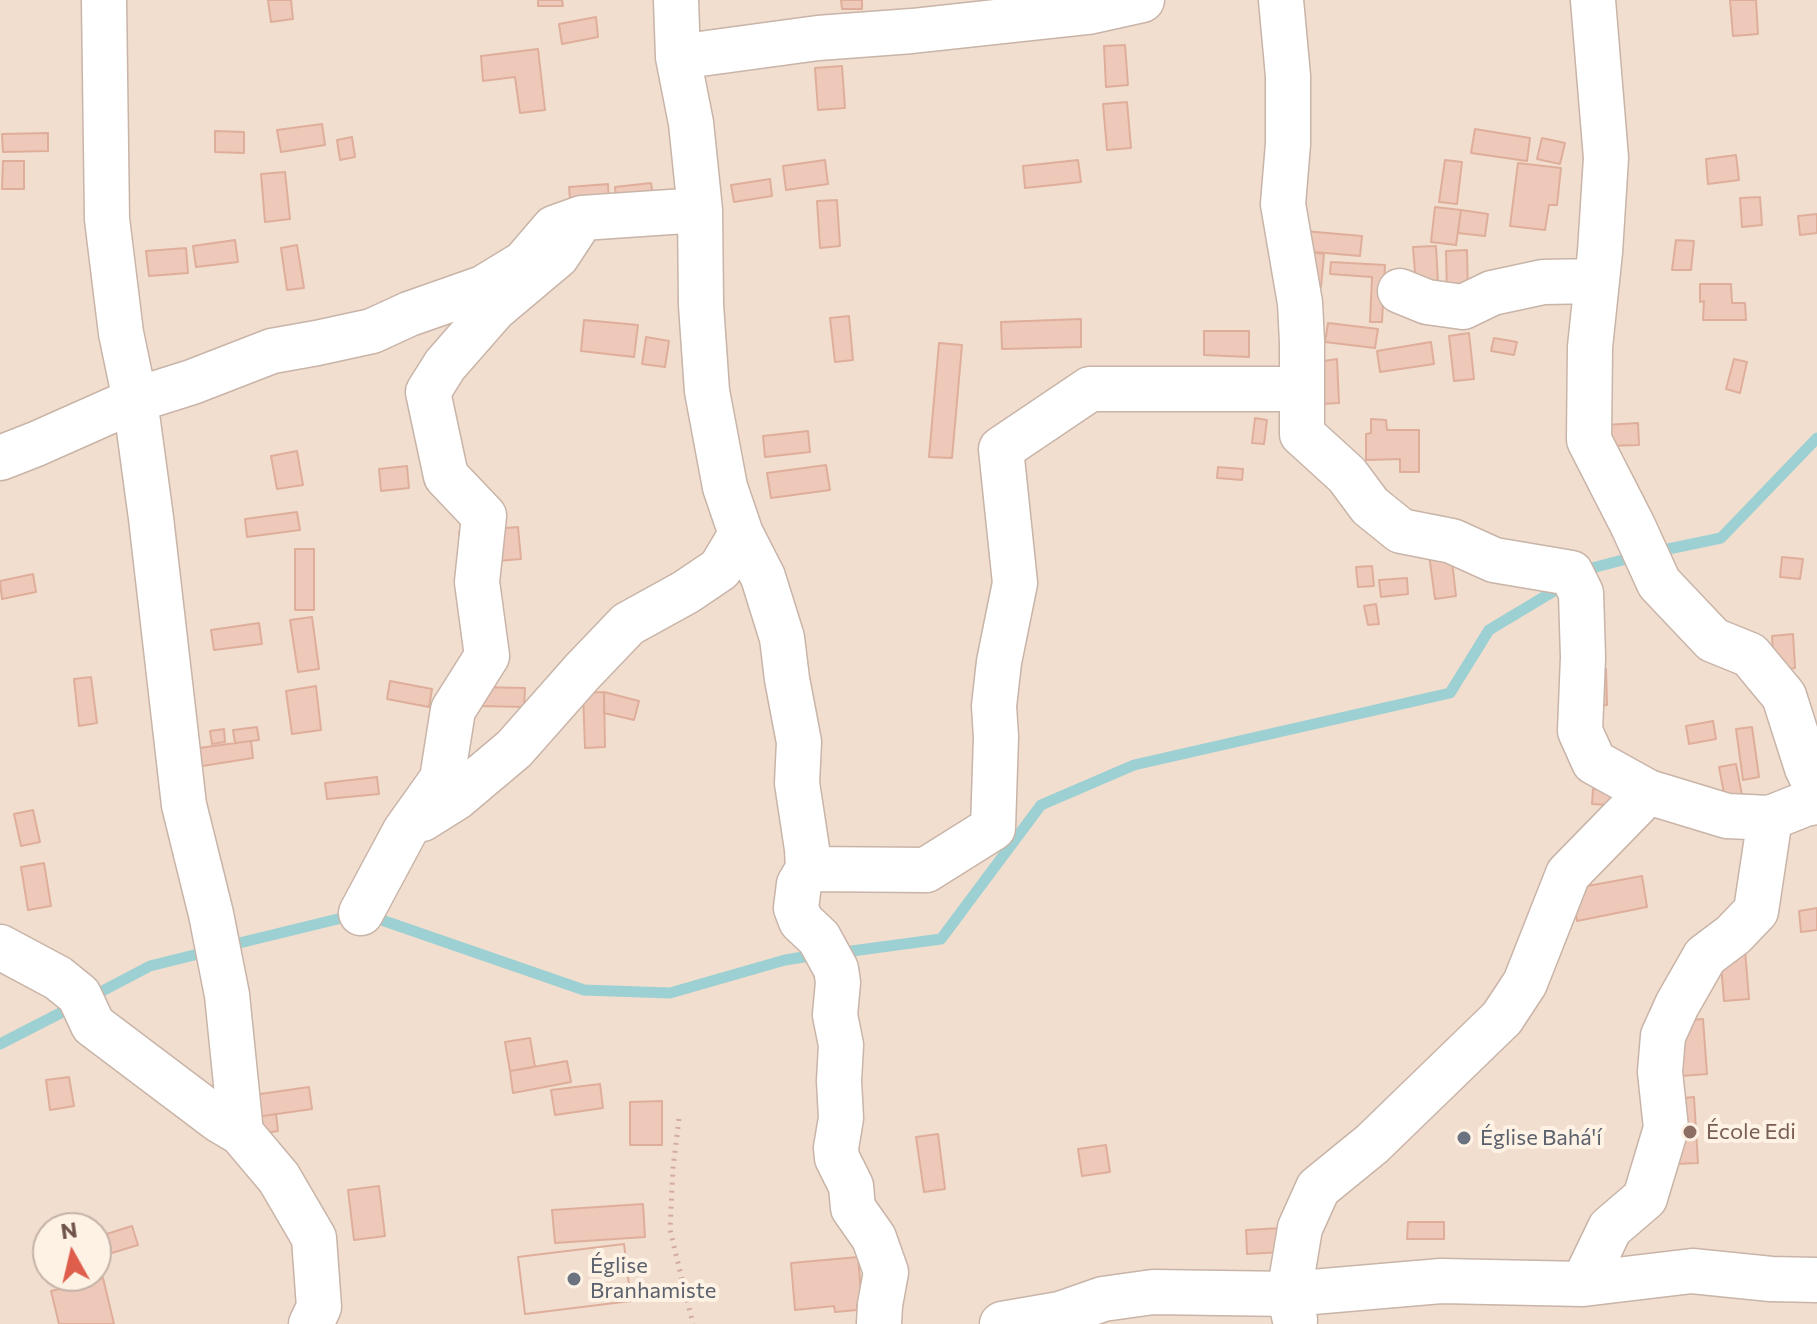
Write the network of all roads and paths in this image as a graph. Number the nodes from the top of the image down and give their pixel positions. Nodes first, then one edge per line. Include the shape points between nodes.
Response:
1 (104, 0) edge
2 (676, 0) edge
3 (1142, 0) edge
4 (1281, 0) edge
5 (1593, 0) edge
6 (678, 57) junction
7 (700, 210) junction
8 (582, 218) junction
9 (1597, 281) junction
10 (1400, 291) dead end
11 (1302, 389) junction
12 (135, 400) junction
13 (0, 458) edge
14 (741, 534) junction
15 (1817, 788) edge
16 (1648, 792) junction
17 (1817, 802) edge
18 (1770, 818) junction
19 (405, 831) junction
20 (808, 869) junction
21 (361, 913) dead end
22 (0, 947) edge
23 (679, 1119) dead end
24 (241, 1133) junction
25 (1817, 1280) edge
26 (1583, 1284) junction
27 (1292, 1309) edge
28 (311, 1324) edge
29 (693, 1324) edge
30 (879, 1324) edge
31 (1002, 1324) edge

1 - 12 street via 107,219
2 - 6 street
3 - 6 street via 1088,12
4 - 11 street via 1288,76 1283,204 1300,303
5 - 9 street via 1606,158
6 - 7 street
7 - 8 street
7 - 14 street via 707,391 725,487
8 - 12 street via 554,228 524,263 483,288 372,331 272,351
8 - 19 street via 557,256 494,309 428,392 446,476 484,516 477,582 487,656 453,710 442,779
9 - 10 street via 1543,282 1492,293 1463,307 1427,302
9 - 15 street via 1589,440 1659,583 1713,640 1750,655 1784,696
11 - 16 street via 1302,434 1401,531 1452,541 1494,560 1571,573 1581,593 1580,731 1594,762
11 - 20 street via 1090,389 1001,449 1015,583 994,706 993,828 926,870
12 - 13 street
12 - 24 street via 184,805 227,995
14 - 19 street via 720,569 628,624 514,749 457,797
14 - 20 street via 763,577 782,638 799,742 797,783
16 - 18 street via 1727,816
16 - 27 street via 1568,874 1525,983 1502,1018 1372,1144 1318,1188 1300,1228
17 - 18 street
18 - 26 street via 1756,911 1705,956 1663,1036 1660,1072 1666,1128 1645,1198 1610,1228
19 - 21 street
20 - 30 street via 799,884 796,908 836,969 835,1015 841,1045 837,1158 851,1186 853,1208 874,1238 886,1272
22 - 24 street via 58,978 79,995 93,1025
23 - 29 path via 670,1230
24 - 28 street via 279,1178 314,1238 319,1307
25 - 26 street via 1692,1271
26 - 27 street via 1441,1281
27 - 31 street via 1153,1292

